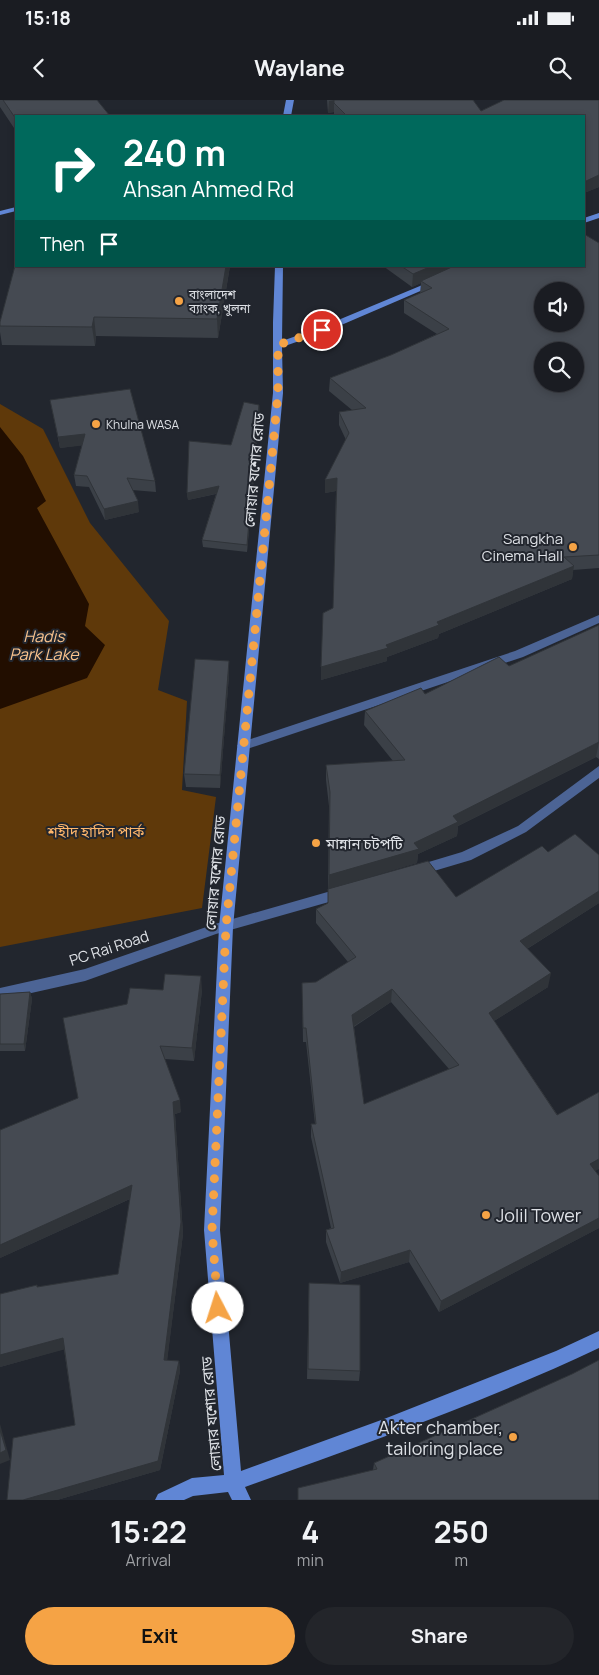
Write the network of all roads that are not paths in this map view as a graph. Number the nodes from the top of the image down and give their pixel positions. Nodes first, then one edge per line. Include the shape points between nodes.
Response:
1 (290, 100) edge
2 (287, 115) edge
3 (15, 209) edge
4 (0, 213) edge
5 (599, 215) edge
6 (585, 221) edge
7 (279, 267) edge
8 (448, 278) edge
9 (278, 345) junction
10 (599, 619) edge
11 (243, 746) junction
12 (599, 771) edge
13 (402, 875) edge
14 (356, 889) edge
15 (226, 927) junction
16 (0, 994) edge
17 (599, 1339) edge
18 (233, 1483) junction
19 (164, 1500) edge
20 (242, 1500) edge

1 - 2 main road
3 - 4 main road
5 - 6 main road
7 - 9 main road, লোয়ার যশোর রোড
8 - 9 main road
9 - 11 main road, লোয়ার যশোর রোড via 278,393
10 - 11 street via 519,654
11 - 15 main road, লোয়ার যশোর রোড
12 - 13 street via 522,829 466,856
14 - 15 street, PC Rai Road
15 - 16 street, PC Rai Road via 85,975
15 - 18 main road, লোয়ার যশোর রোড via 212,1230
17 - 18 main road via 384,1428
18 - 19 main road via 192,1487
18 - 20 main road

